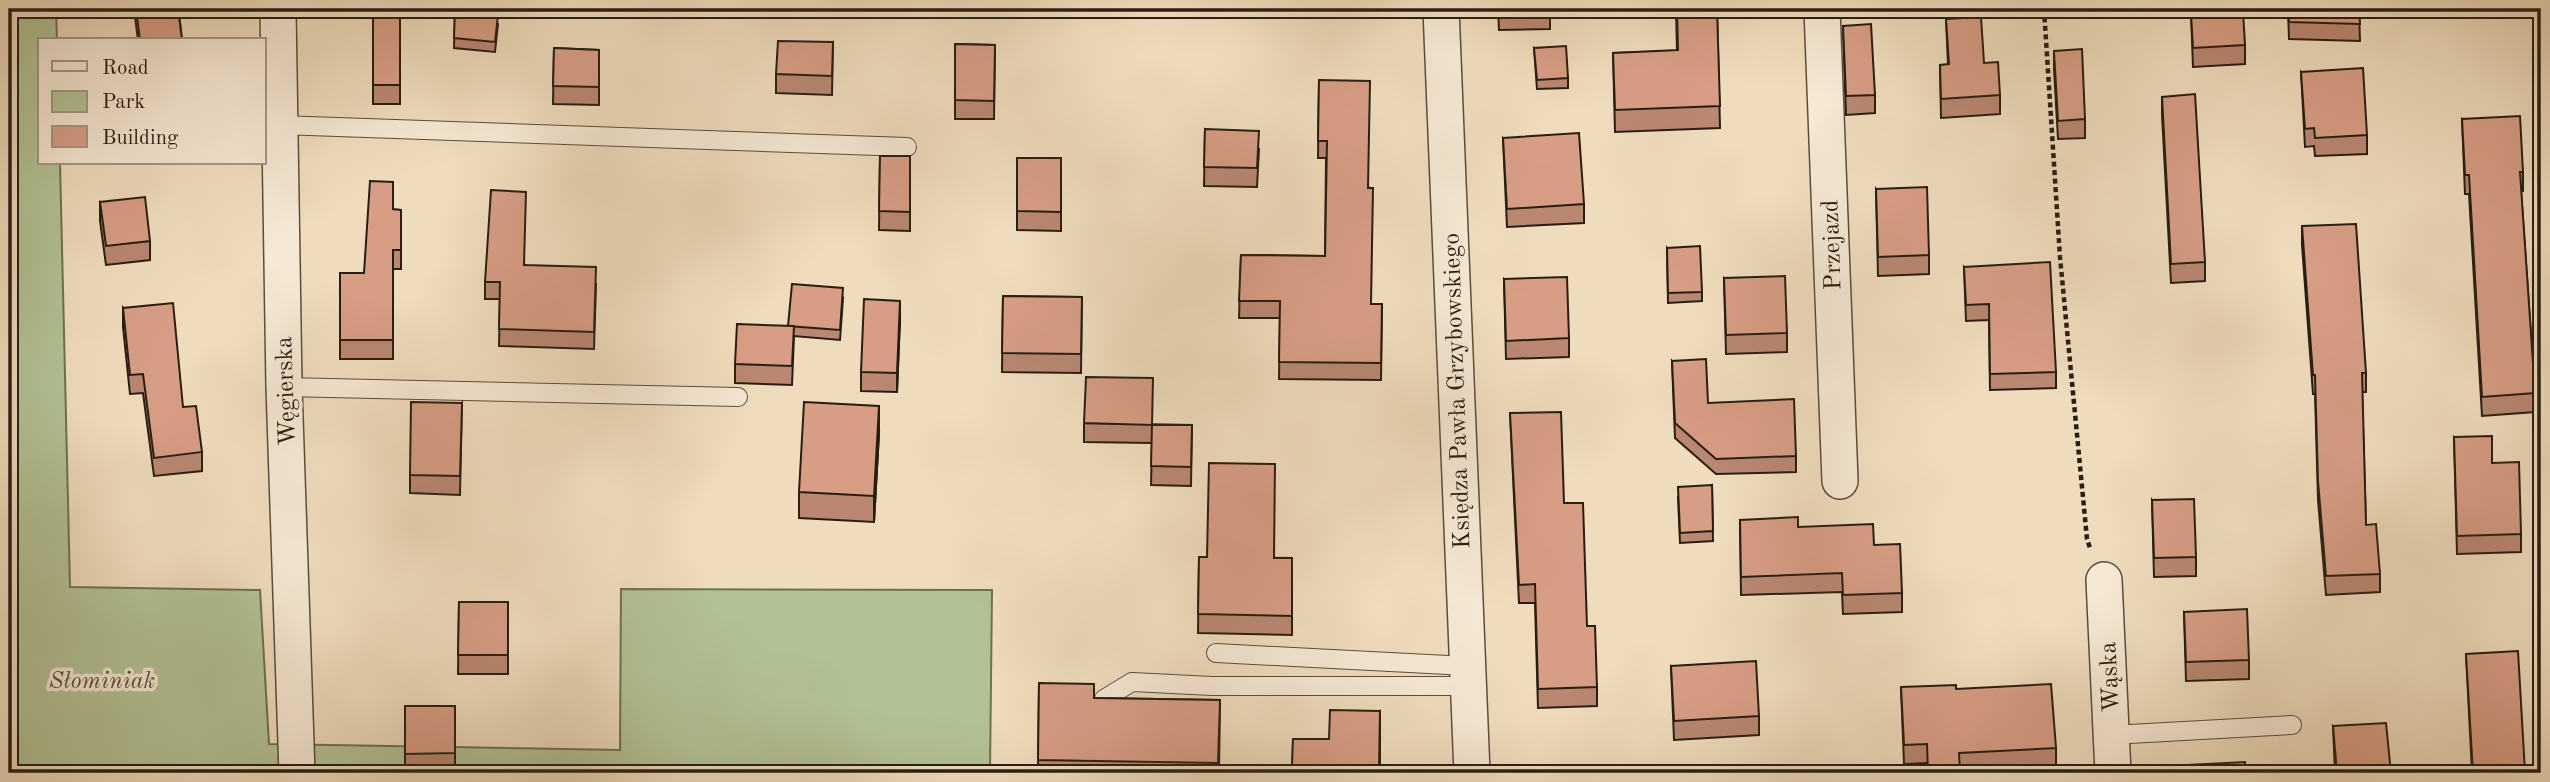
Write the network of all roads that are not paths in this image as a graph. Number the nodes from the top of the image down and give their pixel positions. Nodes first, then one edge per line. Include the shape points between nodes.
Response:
1 (278, 9) edge
2 (1441, 9) edge
3 (1822, 9) edge
4 (280, 125) junction
5 (907, 147) dead end
6 (284, 387) junction
7 (738, 397) dead end
8 (1840, 481) dead end
9 (2104, 580) road end
10 (1216, 653) dead end
11 (1468, 676) junction
12 (1104, 699) edge
13 (2292, 725) dead end
14 (2111, 735) junction
15 (297, 773) edge
16 (1472, 773) edge
17 (2113, 773) edge

1 - 4 street, Węgierska
2 - 11 street, Księdza Pawła Grzybowskiego
3 - 8 street, Przejazd
4 - 5 lane
4 - 6 street, Węgierska
6 - 7 lane
6 - 15 street, Węgierska
9 - 14 street, Wąska
10 - 11 lane
11 - 12 lane via 1212,686 1132,682
11 - 16 street, Księdza Pawła Grzybowskiego
13 - 14 lane
14 - 17 street, Wąska

